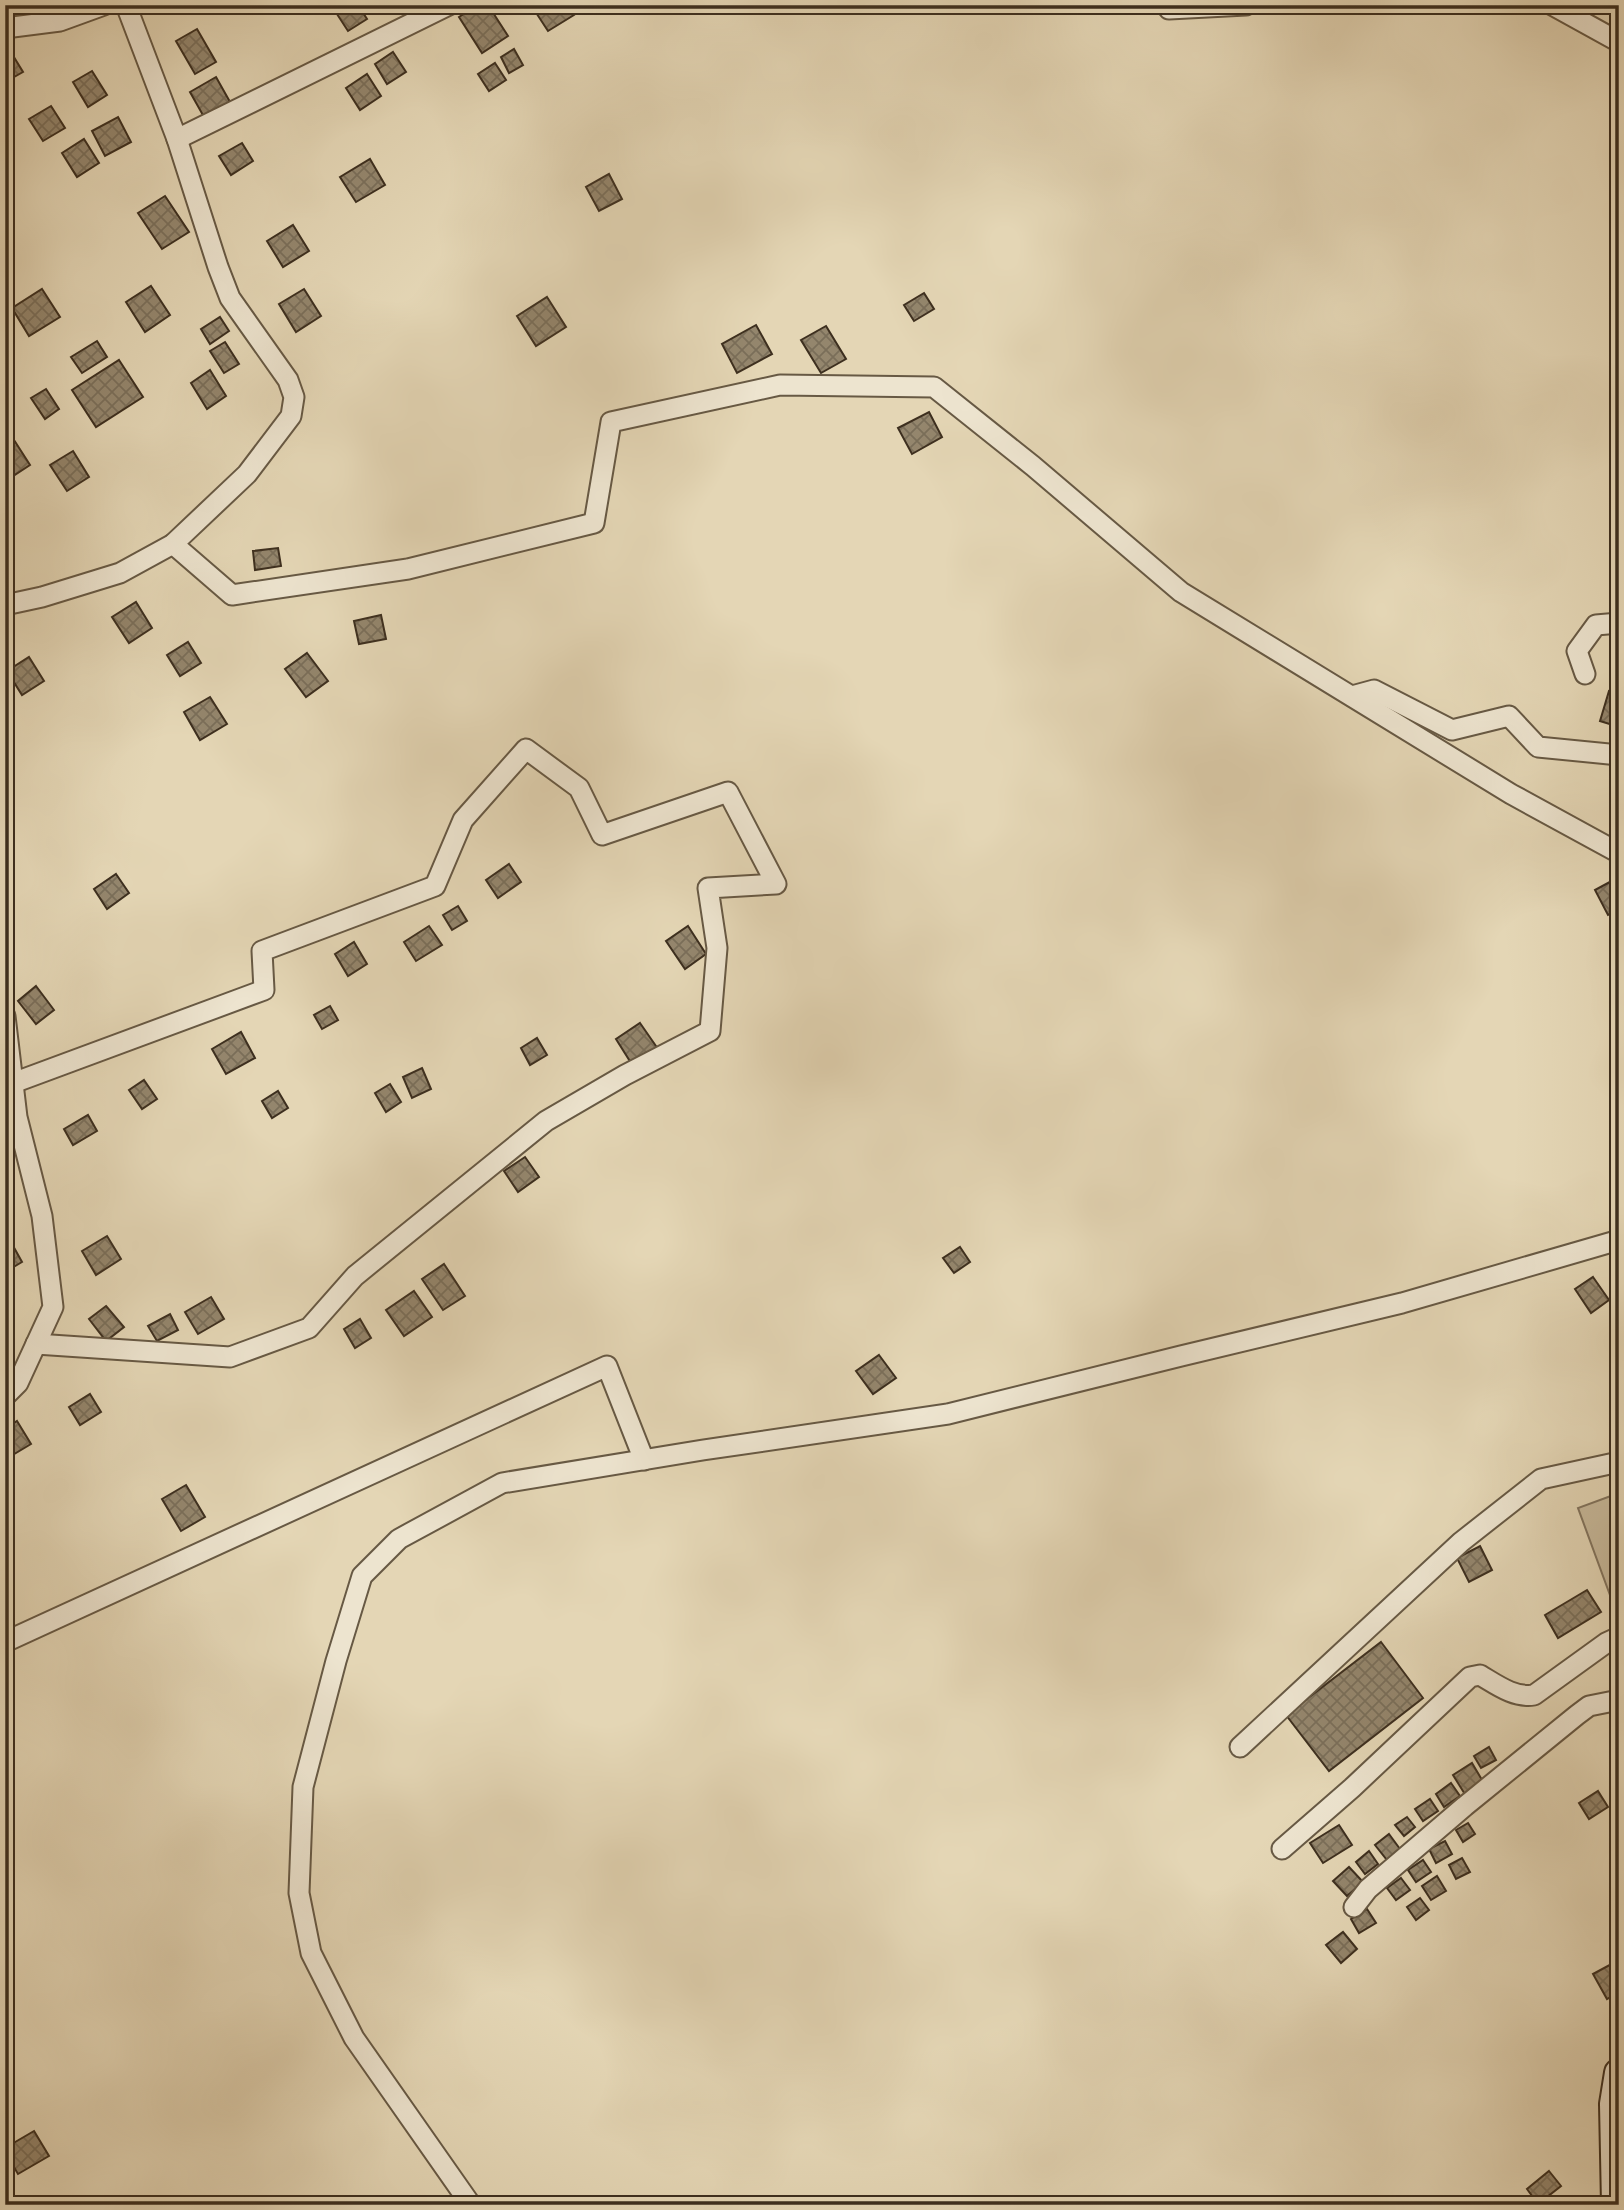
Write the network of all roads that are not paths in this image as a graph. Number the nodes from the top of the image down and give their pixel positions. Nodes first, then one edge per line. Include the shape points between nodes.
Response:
1 (104, 5) edge
2 (126, 5) edge
3 (449, 5) edge
4 (1166, 5) edge
5 (1245, 5) edge
6 (1552, 5) edge
7 (5, 28) edge
8 (1619, 42) edge
9 (177, 139) junction
10 (173, 544) junction
11 (5, 605) edge
12 (1619, 623) edge
13 (1585, 674) dead end
14 (1352, 696) junction
15 (1619, 755) edge
16 (1619, 852) edge
17 (5, 1016) edge
18 (13, 1083) junction
19 (1619, 1240) edge
20 (36, 1344) junction
21 (5, 1396) edge
22 (644, 1460) junction
23 (1619, 1462) edge
24 (1619, 1637) edge
25 (5, 1642) edge
26 (1619, 1700) edge
27 (1240, 1747) dead end
28 (1282, 1849) dead end
29 (1354, 1907) dead end
30 (1619, 2073) edge
31 (471, 2205) edge
32 (1616, 2205) edge

1 - 7 street via 60,21
2 - 9 street
3 - 9 street
4 - 5 street via 1169,9
6 - 8 street
9 - 10 street via 230,298 288,380 294,397 291,416 247,474
10 - 11 street via 120,573
10 - 14 street via 232,595 408,569 594,523 611,422 780,385 934,387 1181,592
12 - 13 street via 1596,625 1577,651
14 - 15 street via 1374,690 1452,730 1509,716 1538,747
14 - 16 street via 1511,794
17 - 18 street
18 - 20 street via 42,1216 53,1307
18 - 20 street via 264,989 262,951 435,886 463,820 526,749 579,788 602,835 728,792 776,884 708,888 717,948 710,1031 546,1121 355,1276 309,1328 230,1357
19 - 22 street via 1402,1303 948,1414
20 - 21 street via 18,1383
22 - 25 street via 607,1366
22 - 31 street via 502,1483 398,1539 362,1576 303,1787 299,1893 311,1953 354,2038
23 - 27 street via 1541,1479 1461,1542
24 - 28 street via 1534,1695 1510,1692 1480,1675 1470,1677
26 - 29 street via 1589,1706 1577,1715 1368,1889
30 - 32 main road via 1614,2104

